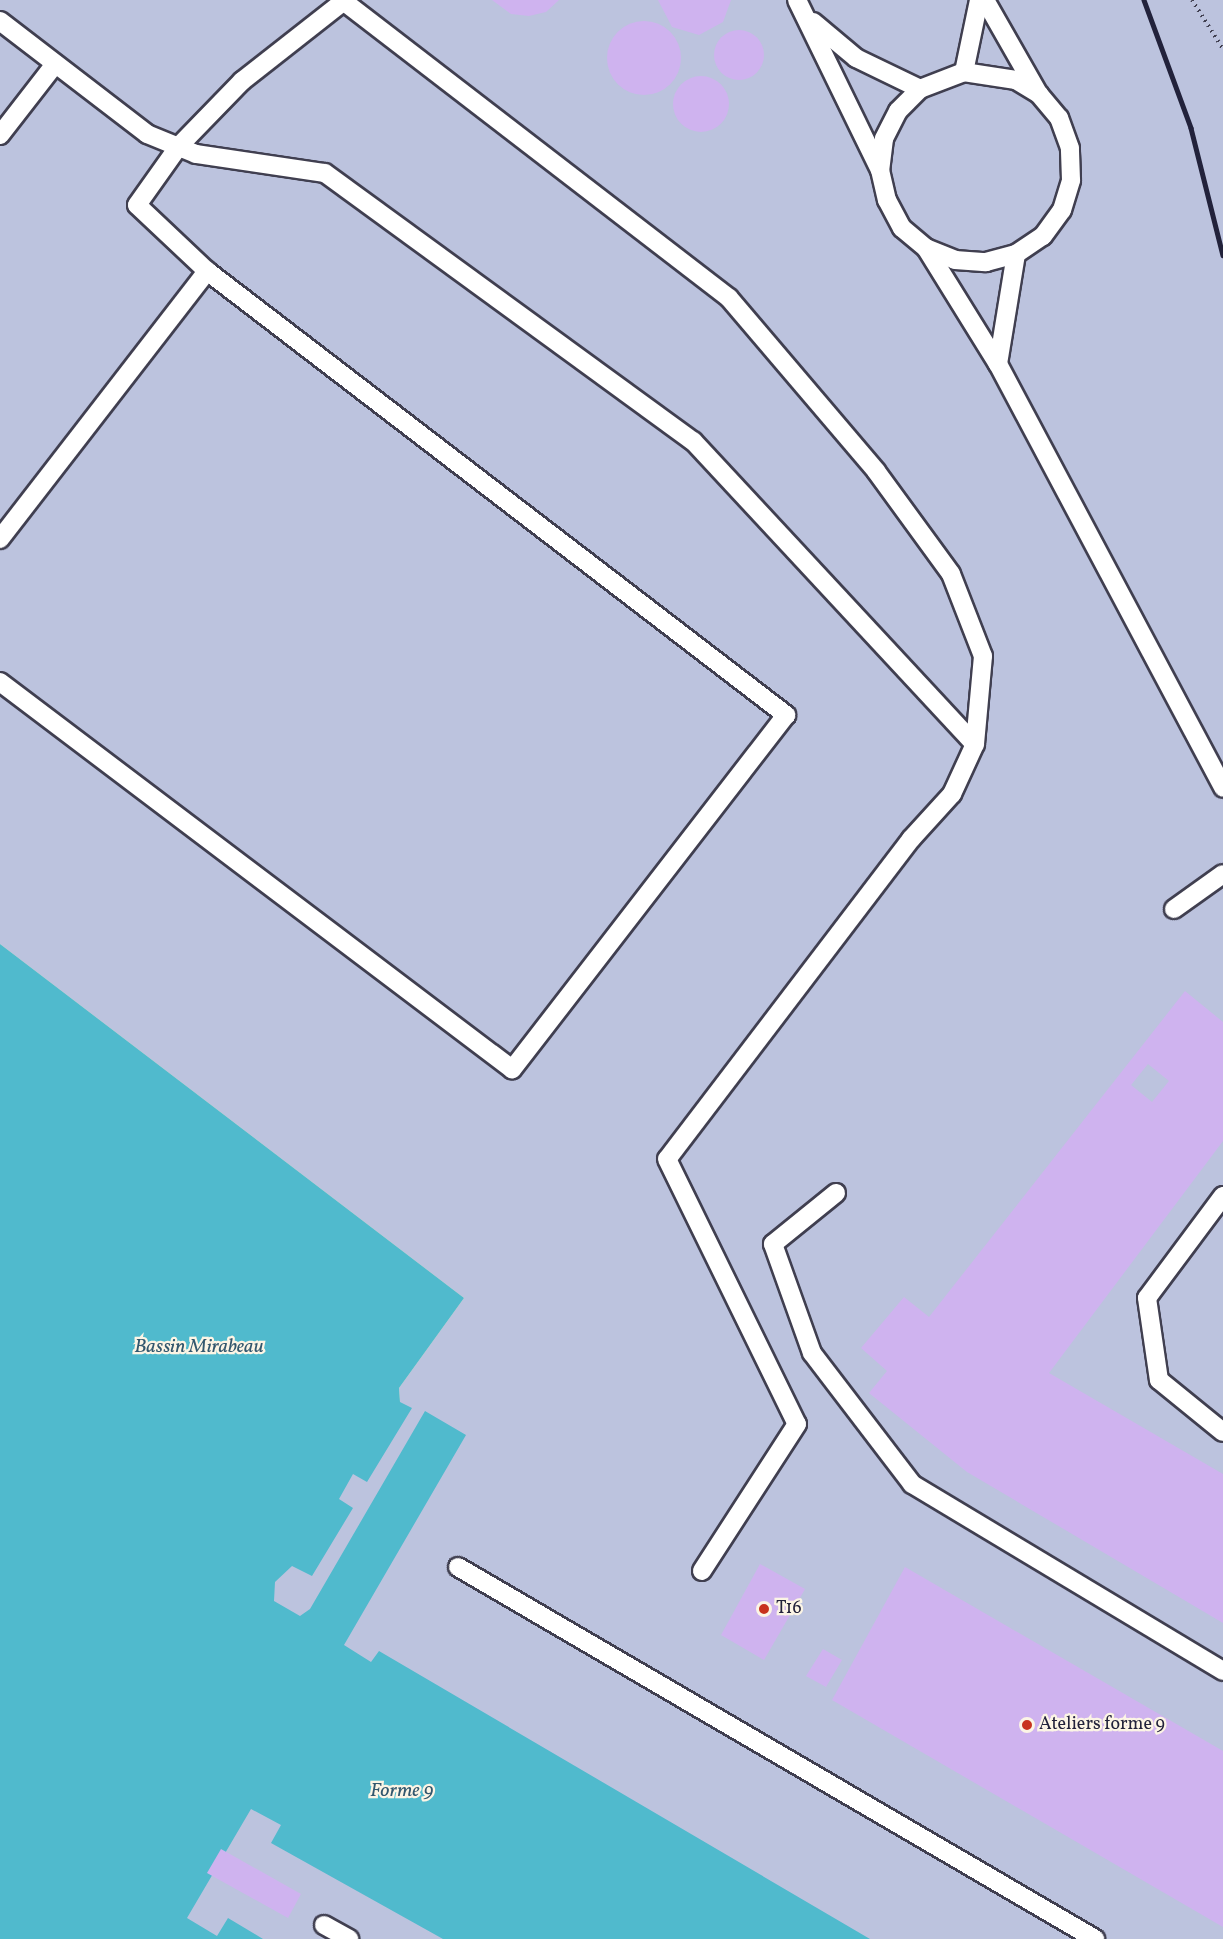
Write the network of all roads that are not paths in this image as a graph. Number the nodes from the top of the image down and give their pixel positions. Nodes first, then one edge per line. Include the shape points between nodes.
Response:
1 (980, 0) edge
2 (985, 0) edge
3 (343, 1) edge
4 (801, 7) edge
5 (0, 21) edge
6 (55, 64) junction
7 (964, 72) junction
8 (920, 89) junction
9 (1039, 94) junction
10 (0, 135) edge
11 (179, 146) junction
12 (880, 170) junction
13 (926, 248) junction
14 (1016, 254) junction
15 (207, 271) junction
16 (998, 364) junction
17 (0, 539) edge
18 (0, 682) edge
19 (975, 744) junction
20 (1223, 788) edge
21 (1223, 874) edge
22 (1174, 909) dead end
23 (836, 1193) dead end
24 (1223, 1196) edge
25 (1223, 1432) edge
26 (458, 1567) dead end
27 (702, 1571) dead end
28 (1223, 1671) edge
29 (324, 1925) dead end
30 (348, 1939) edge
31 (1095, 1939) edge

1 - 7 lane
2 - 9 lane
3 - 11 lane via 242,81
3 - 19 lane via 729,298 876,471 951,574 983,656
4 - 8 lane via 856,57
4 - 12 lane
5 - 6 lane
6 - 10 lane
6 - 11 lane via 147,134
7 - 8 lane
7 - 9 lane via 991,72
8 - 12 lane via 898,111 885,139
9 - 14 lane via 1059,118 1070,148 1071,180 1062,210 1043,236
11 - 15 lane via 137,205
11 - 19 lane via 325,173 693,441
12 - 13 lane via 886,200 902,228
13 - 14 lane via 955,260 986,262
13 - 16 lane
14 - 16 lane
15 - 17 lane
15 - 18 lane via 786,715 512,1069
16 - 20 lane
19 - 27 lane via 952,794 911,839 668,1159 797,1424
21 - 22 lane
23 - 28 lane via 772,1244 812,1353 912,1484
24 - 25 lane via 1147,1298 1159,1380
26 - 31 lane
29 - 30 lane

